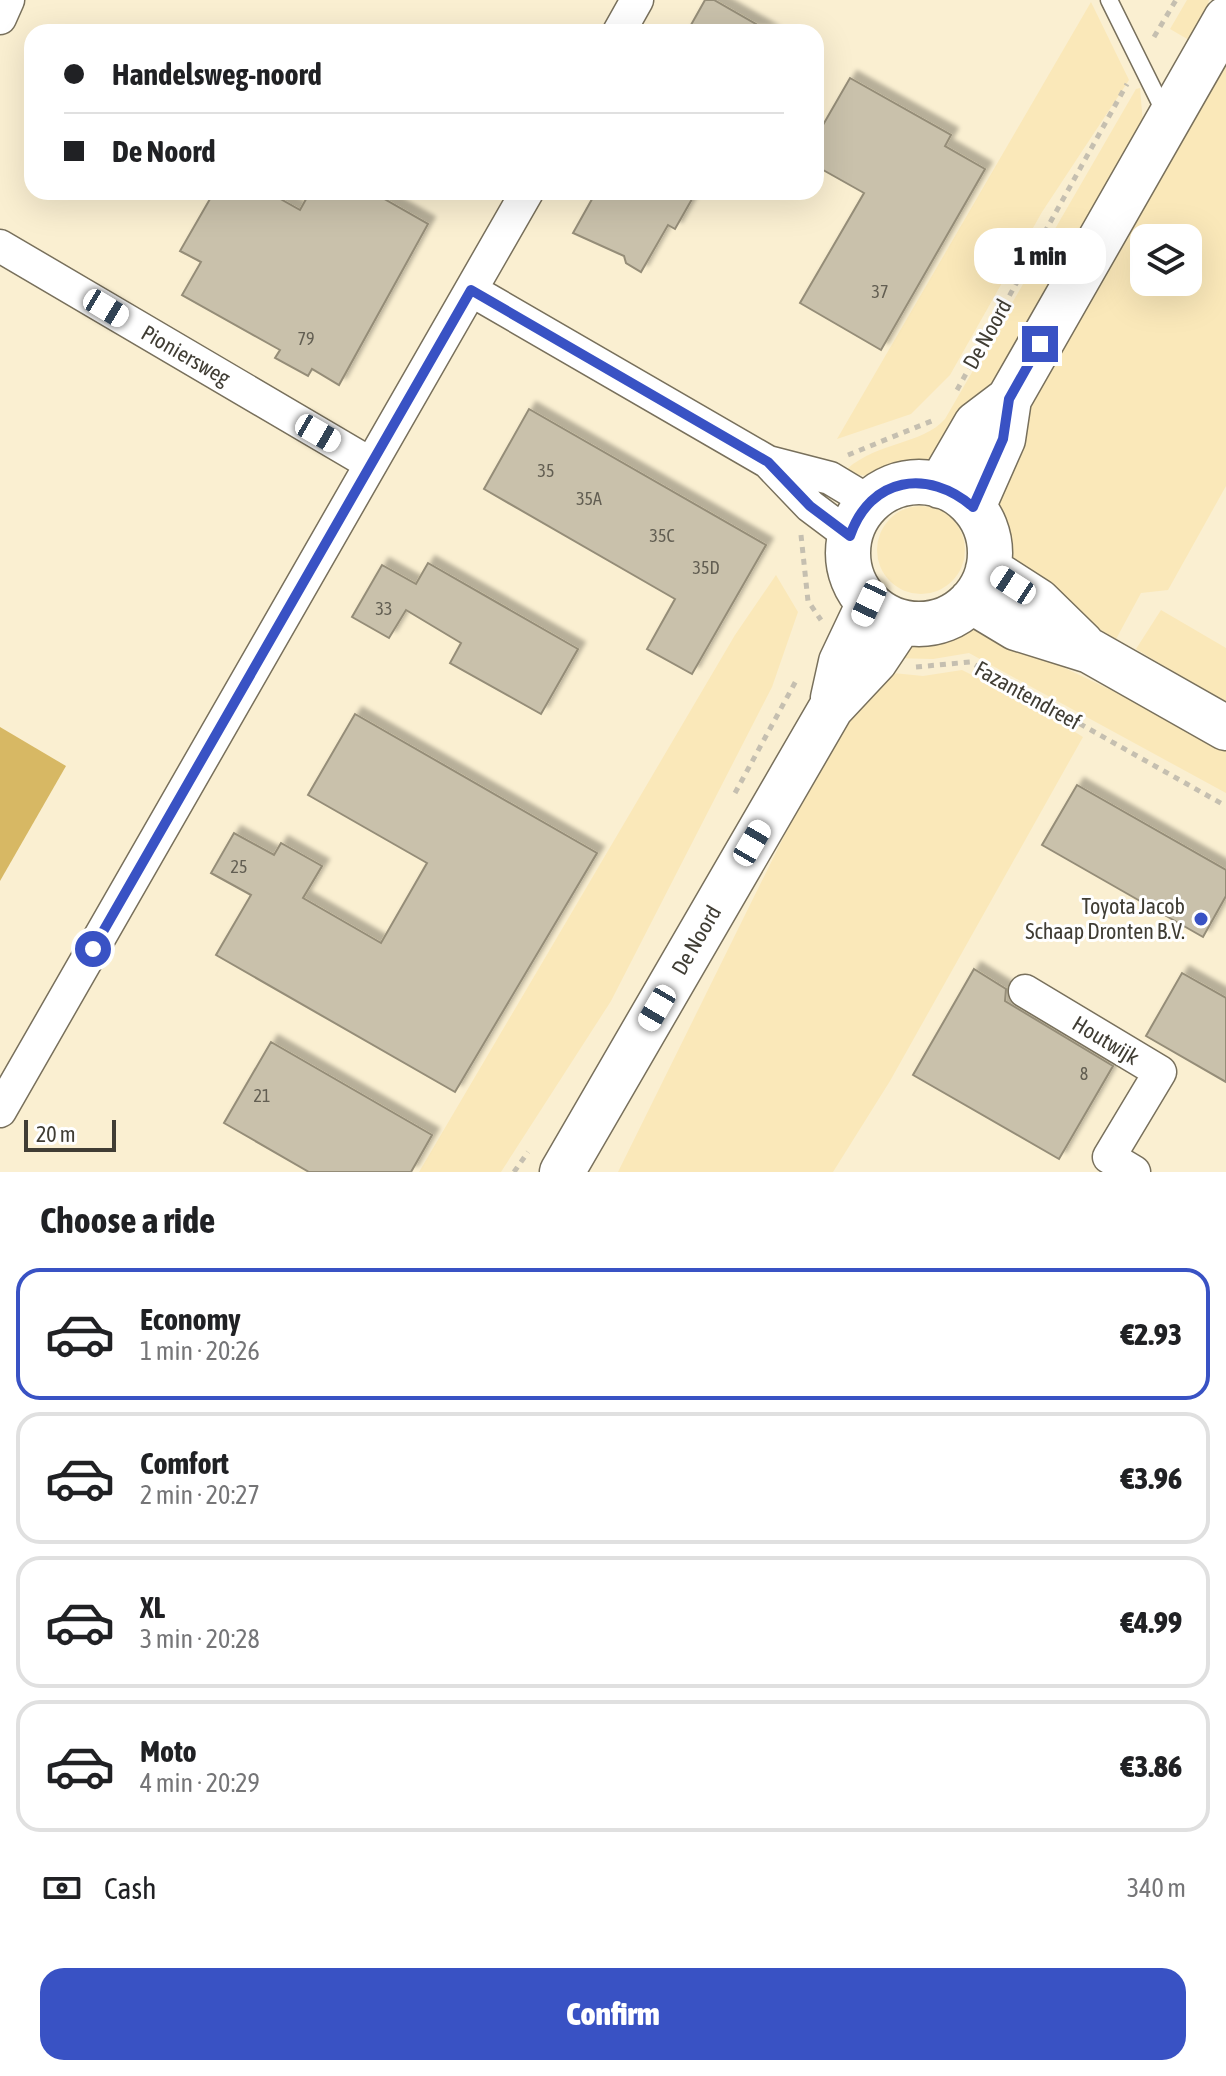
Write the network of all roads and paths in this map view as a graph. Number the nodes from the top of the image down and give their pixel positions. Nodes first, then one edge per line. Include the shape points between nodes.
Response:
1 (8, 0) edge
2 (637, 0) edge
3 (1109, 0) edge
4 (1176, 0) edge
5 (0, 18) edge
6 (1226, 19) edge
7 (624, 24) edge
8 (1140, 61) junction
9 (1168, 121) junction
10 (522, 200) edge
11 (0, 246) edge
12 (471, 290) junction
13 (950, 401) dead end
14 (944, 412) dead end
15 (768, 462) junction
16 (371, 464) junction
17 (830, 478) junction
18 (956, 496) junction
19 (810, 506) junction
20 (860, 519) junction
21 (979, 585) junction
22 (885, 612) junction
23 (849, 643) junction
24 (1226, 728) edge
25 (1226, 806) edge
26 (1025, 991) dead end
27 (0, 1111) edge
28 (562, 1172) edge
29 (1134, 1172) edge

1 - 5 street
2 - 7 street
3 - 8 lane
4 - 8 path, De Noord
6 - 9 main road
8 - 9 lane
8 - 13 path, De Noord
9 - 18 main road via 1009,399 976,424
10 - 12 street
11 - 16 street, Pioniersweg
12 - 15 street
12 - 16 street
14 - 17 path via 917,430 847,455
15 - 17 street
15 - 19 street
16 - 27 street
17 - 20 street
18 - 20 main road via 903,484
18 - 21 main road via 989,543
19 - 20 street
19 - 23 path via 800,546 808,601
20 - 22 main road via 849,565 853,579
21 - 22 main road via 946,618 931,623
21 - 24 main road via 1016,628 1090,651
22 - 23 main road, De Noord
23 - 25 path, Fazantendreef via 928,667 970,662
23 - 28 main road, De Noord via 831,708
26 - 29 street, Houtwijk via 1160,1072 1109,1157

